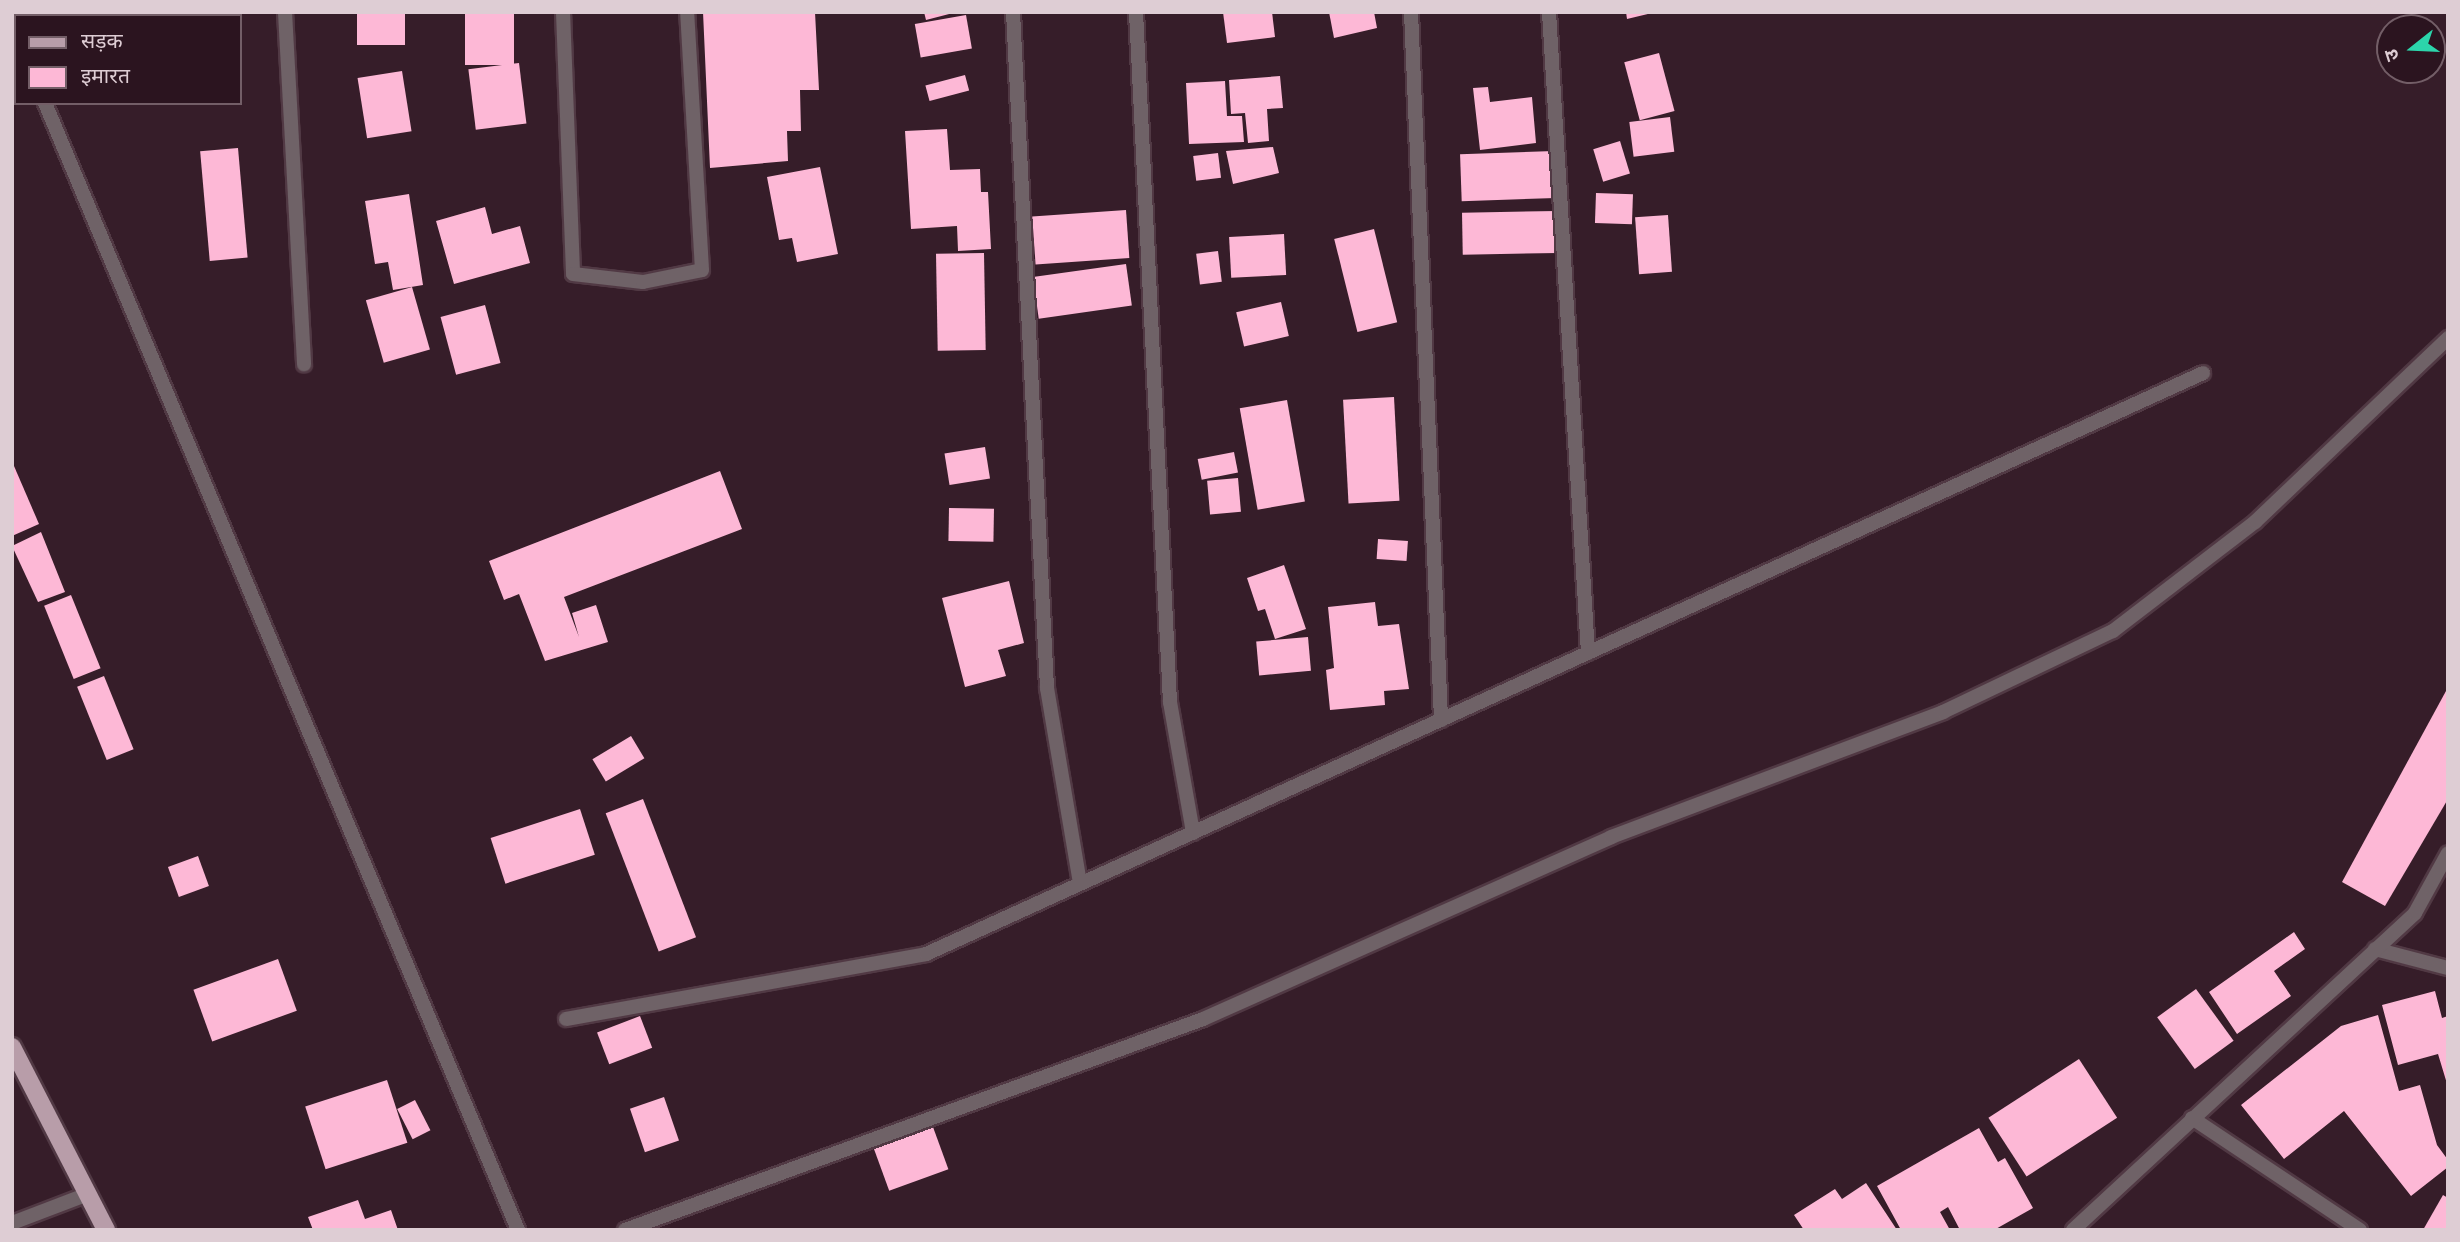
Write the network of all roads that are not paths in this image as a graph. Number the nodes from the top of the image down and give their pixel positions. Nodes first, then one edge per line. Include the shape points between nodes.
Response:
1 (285, 12) edge
2 (563, 12) edge
3 (687, 12) edge
4 (1013, 12) edge
5 (1136, 12) edge
6 (1411, 12) edge
7 (1549, 12) edge
8 (46, 105) edge
9 (2448, 338) edge
10 (304, 364) dead end
11 (2203, 373) dead end
12 (1588, 653) junction
13 (1441, 720) junction
14 (1193, 832) junction
15 (2448, 853) edge
16 (1080, 883) junction
17 (2375, 950) junction
18 (2448, 968) edge
19 (566, 1020) dead end
20 (12, 1047) edge
21 (2192, 1118) junction
22 (88, 1195) junction
23 (12, 1223) edge
24 (107, 1230) edge
25 (518, 1230) edge
26 (625, 1230) edge
27 (2073, 1230) edge
28 (2360, 1230) edge

1 - 10 street
2 - 3 street via 573,274 643,282 702,270
4 - 16 street via 1047,688
5 - 14 street via 1170,702
6 - 13 street
7 - 12 street
8 - 25 street
9 - 26 street via 2255,522 2113,631 1943,712 1611,836 1203,1019
11 - 12 street
12 - 13 street
13 - 14 street
14 - 16 street
15 - 17 street via 2415,913
16 - 19 street via 926,954
17 - 18 street
17 - 21 street
20 - 22 main road
21 - 27 street
21 - 28 street
22 - 23 street
22 - 24 main road

